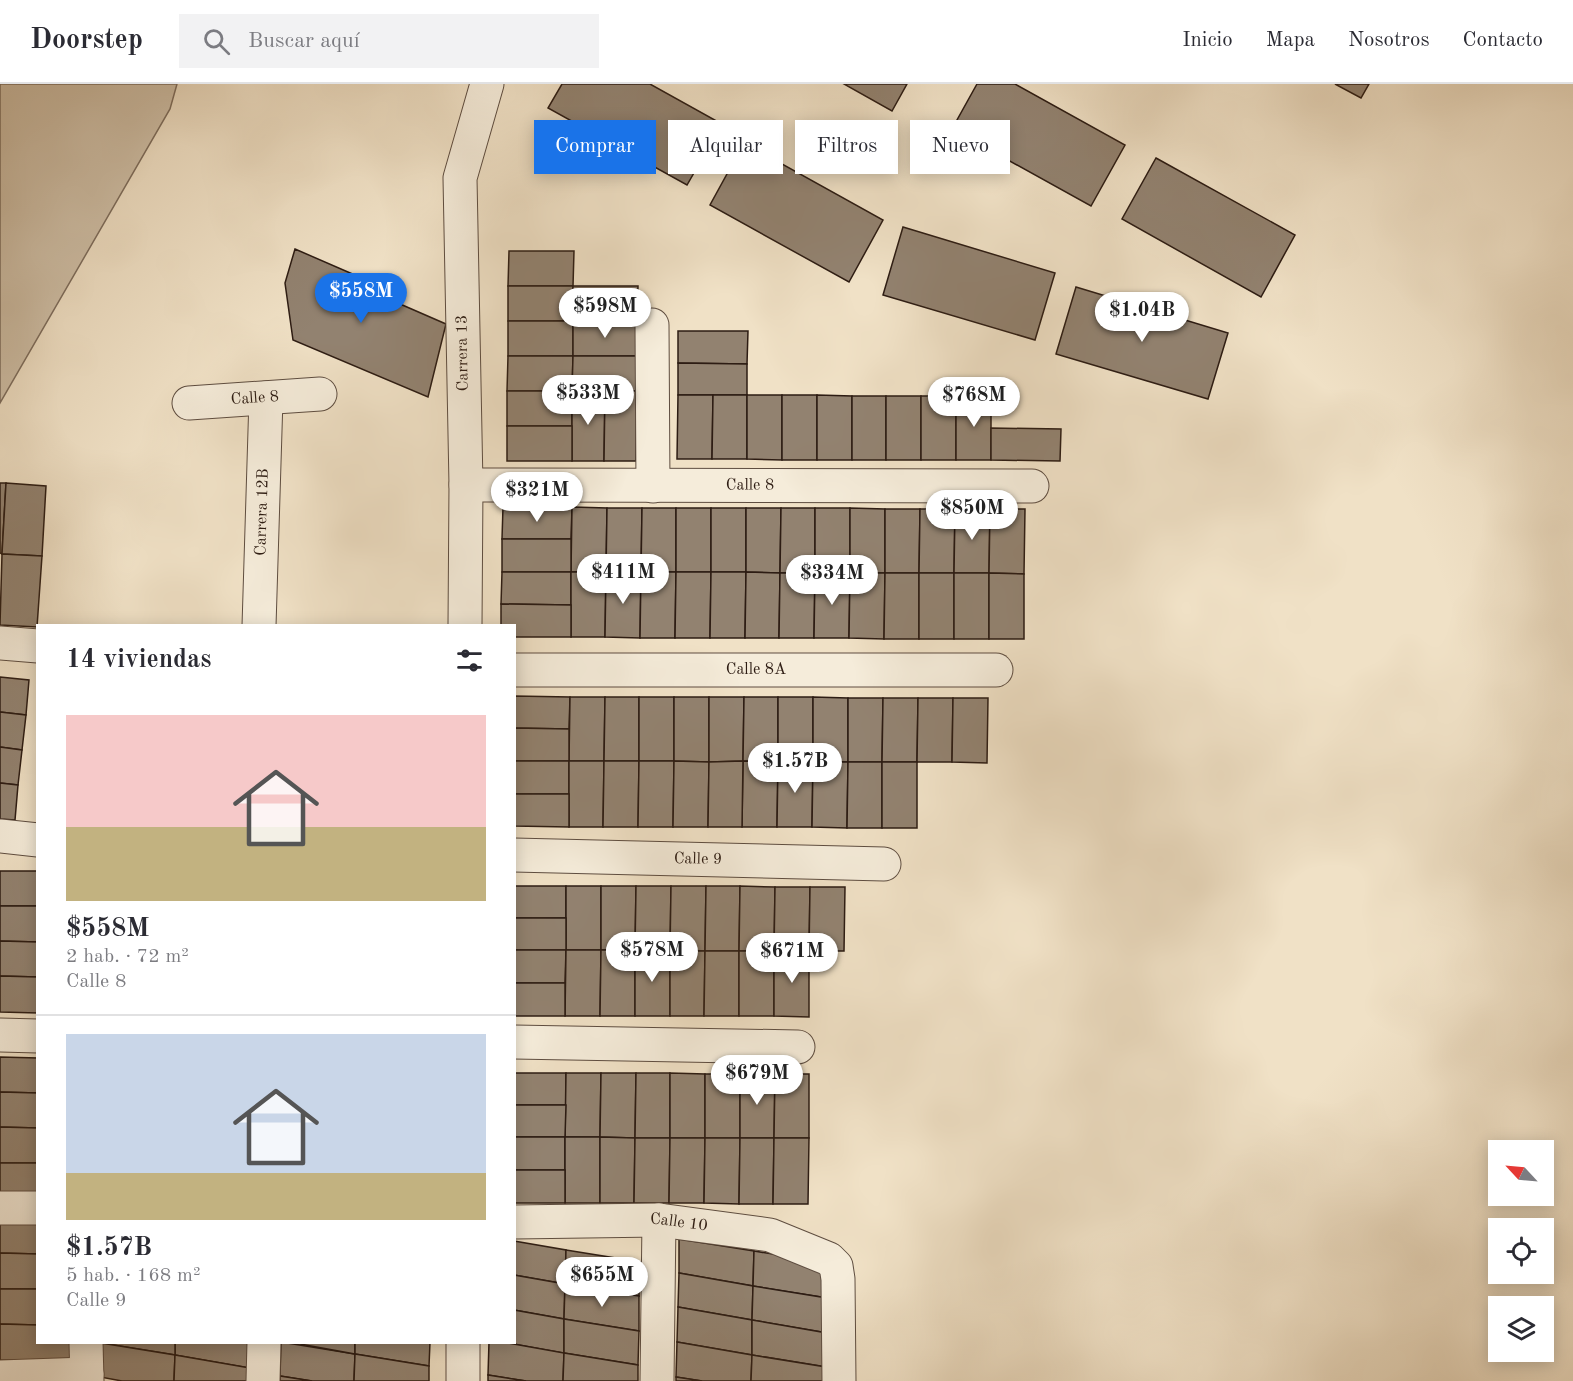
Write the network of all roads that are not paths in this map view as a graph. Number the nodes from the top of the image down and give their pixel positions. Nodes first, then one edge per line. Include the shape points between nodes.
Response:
1 (487, 84) edge
2 (652, 326) dead end
3 (320, 394) dead end
4 (266, 398) junction
5 (189, 403) dead end
6 (466, 485) junction
7 (653, 486) junction
8 (1032, 486) dead end
9 (259, 624) edge
10 (465, 624) edge
11 (0, 643) edge
12 (36, 646) edge
13 (516, 670) edge
14 (996, 670) dead end
15 (0, 836) edge
16 (36, 840) edge
17 (516, 855) edge
18 (884, 864) dead end
19 (0, 1035) edge
20 (36, 1036) edge
21 (516, 1042) edge
22 (798, 1047) dead end
23 (0, 1208) edge
24 (36, 1208) edge
25 (659, 1220) junction
26 (516, 1222) edge
27 (264, 1344) edge
28 (463, 1344) edge
29 (87, 1366) edge
30 (0, 1377) edge
31 (263, 1381) edge
32 (463, 1381) edge
33 (657, 1381) edge
34 (839, 1381) edge

1 - 6 street, Carrera 13 via 460,178
2 - 7 street
3 - 4 street, Calle 8
4 - 5 street, Calle 8
4 - 9 street, Carrera 12B
6 - 7 street, Calle 8
6 - 10 street, Carrera 13
7 - 8 street, Calle 8
11 - 12 street
13 - 14 street, Calle 8A
15 - 16 street
17 - 18 street, Calle 9
19 - 20 street
21 - 22 street
23 - 24 street
25 - 26 street, Calle 10
25 - 33 street
25 - 34 street, Calle 10 via 770,1235 829,1259 836,1266 838,1279
27 - 31 street
28 - 32 street
29 - 30 street

